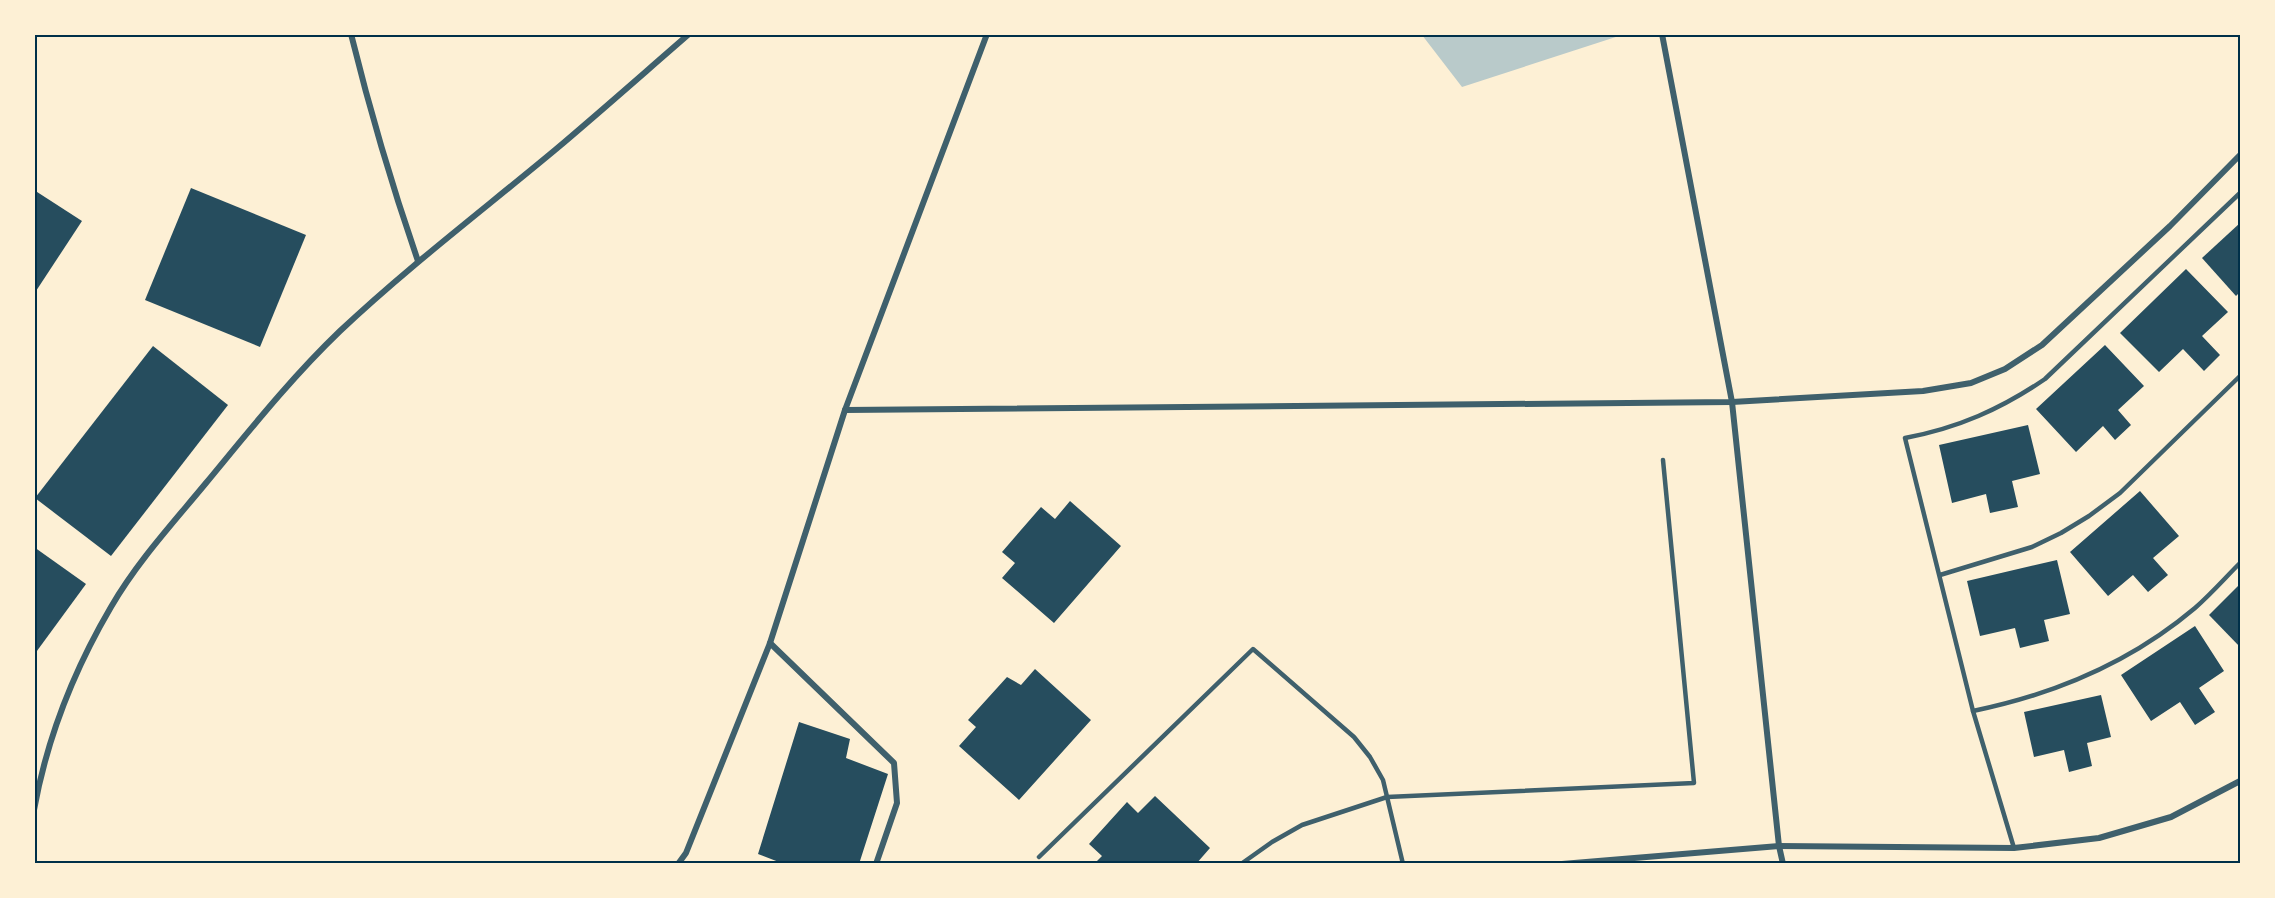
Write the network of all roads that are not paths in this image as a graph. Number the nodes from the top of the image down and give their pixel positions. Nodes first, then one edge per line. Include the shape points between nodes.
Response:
1 (351, 34) edge
2 (689, 34) edge
3 (987, 34) edge
4 (1662, 34) edge
5 (2241, 154) edge
6 (2241, 193) edge
7 (417, 261) junction
8 (2241, 376) edge
9 (1732, 402) junction
10 (845, 410) junction
11 (1663, 460) dead end
12 (2241, 563) edge
13 (1940, 575) junction
14 (770, 644) junction
15 (1973, 711) junction
16 (2241, 781) edge
17 (1387, 797) junction
18 (34, 810) edge
19 (1779, 846) junction
20 (2014, 848) junction
21 (1039, 857) dead end
22 (678, 864) edge
23 (876, 864) edge
24 (1241, 864) edge
25 (1403, 864) edge
26 (1562, 864) edge
27 (1783, 864) edge

1 - 7 street
2 - 7 street via 556,149
3 - 10 street
4 - 9 street
5 - 9 street via 2042,345 2006,369 1971,383 1923,391
6 - 13 lane via 2045,379 1988,414 1905,438
7 - 18 street via 339,332 273,401 151,549 112,605 80,664 57,722
8 - 13 lane via 2120,493 2089,516 2032,547
9 - 10 street
9 - 19 street
10 - 14 street
11 - 17 lane via 1694,783
12 - 15 lane via 2196,607 2128,656 2053,691
13 - 15 lane
14 - 22 street via 686,853
14 - 23 street via 894,764 897,803
15 - 20 lane
16 - 20 street via 2171,817 2100,838
17 - 21 lane via 1383,780 1354,736 1252,649
17 - 24 lane via 1302,825
17 - 25 lane
19 - 20 street
19 - 26 street
19 - 27 street

